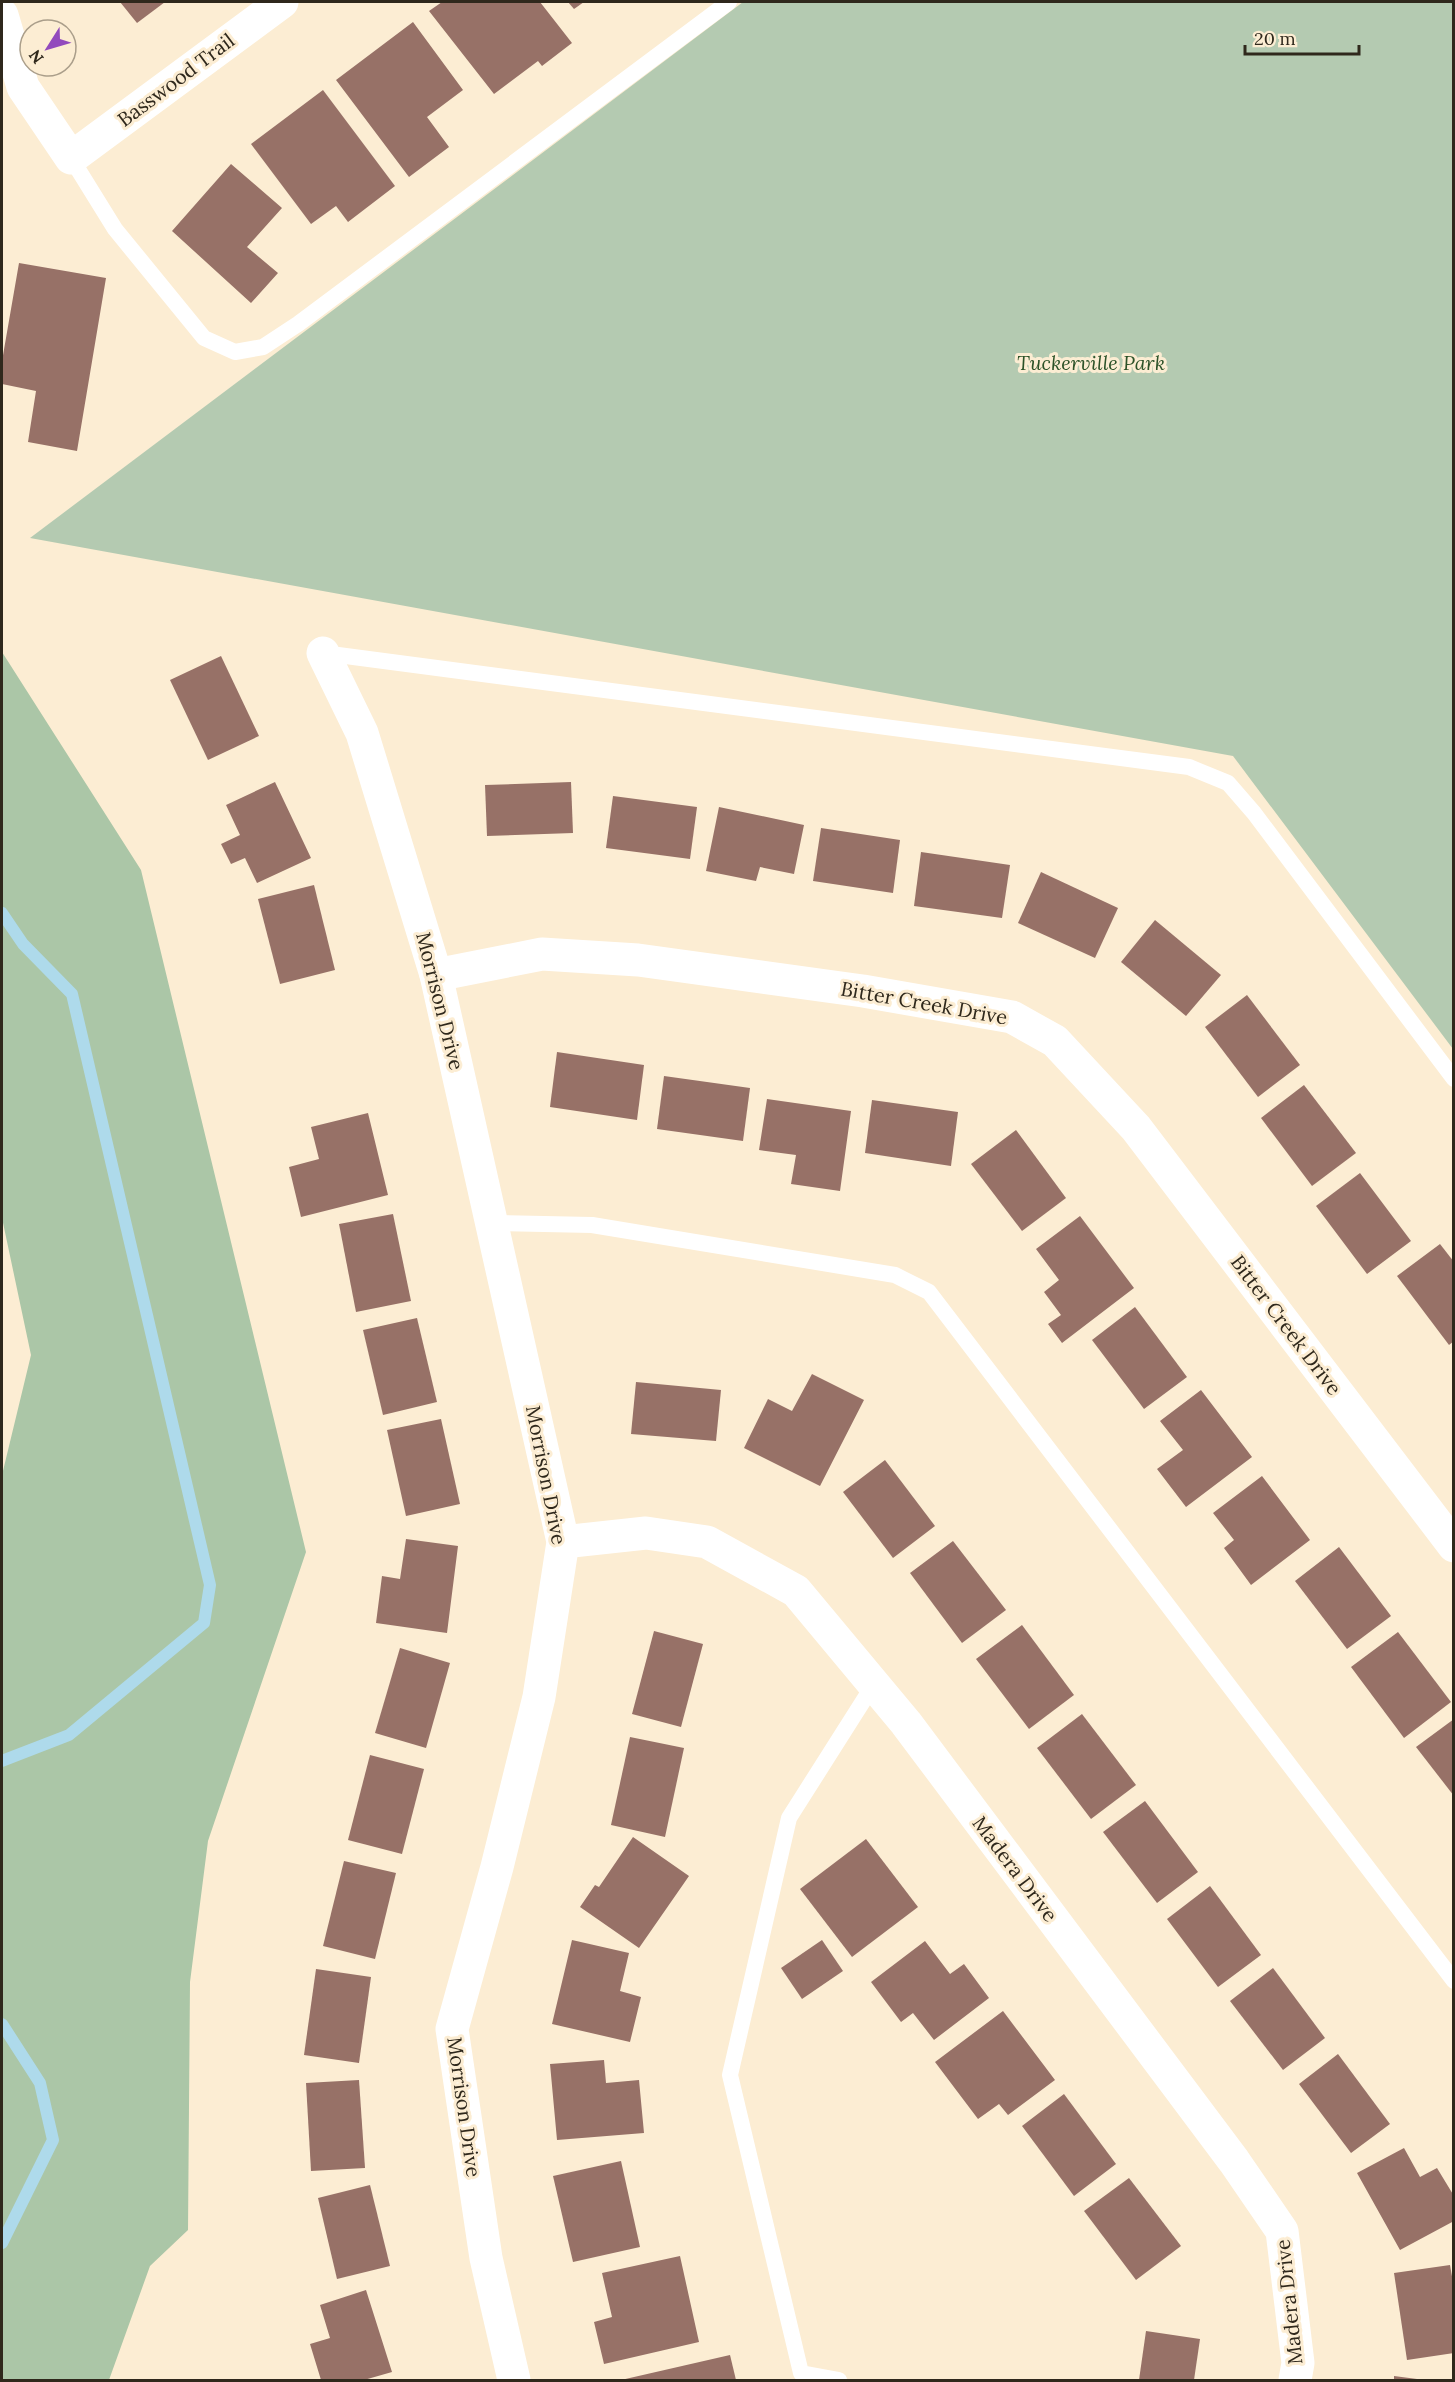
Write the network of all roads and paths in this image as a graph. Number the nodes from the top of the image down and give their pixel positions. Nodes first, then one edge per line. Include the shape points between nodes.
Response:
1 (282, 2) edge
2 (729, 2) edge
3 (2, 15) edge
4 (71, 158) junction
5 (323, 653) joint
6 (436, 975) junction
7 (1454, 1079) edge
8 (492, 1223) junction
9 (563, 1542) junction
10 (1454, 1546) edge
11 (874, 1684) junction
12 (1454, 1981) edge
13 (514, 2380) edge
14 (839, 2380) edge
15 (1295, 2380) edge

1 - 4 street, Basswood Trail
2 - 4 lane via 298,324 263,346 235,352 204,338 116,230
3 - 4 street via 23,87
5 - 6 street, Morrison Drive via 362,733
5 - 7 lane via 1189,767 1228,783 1241,798
6 - 8 street, Morrison Drive
6 - 10 street, Bitter Creek Drive via 542,954 638,960 863,991 1012,1017 1055,1041 1136,1128
8 - 9 street, Morrison Drive
8 - 12 lane via 592,1225 895,1275 929,1292
9 - 11 street, Madera Drive via 646,1533 707,1542 796,1591
9 - 13 street, Morrison Drive via 539,1697 452,2029 486,2258
11 - 14 lane via 789,1818 730,2075 801,2373
11 - 15 street, Madera Drive via 1234,2161 1282,2231 1298,2363

